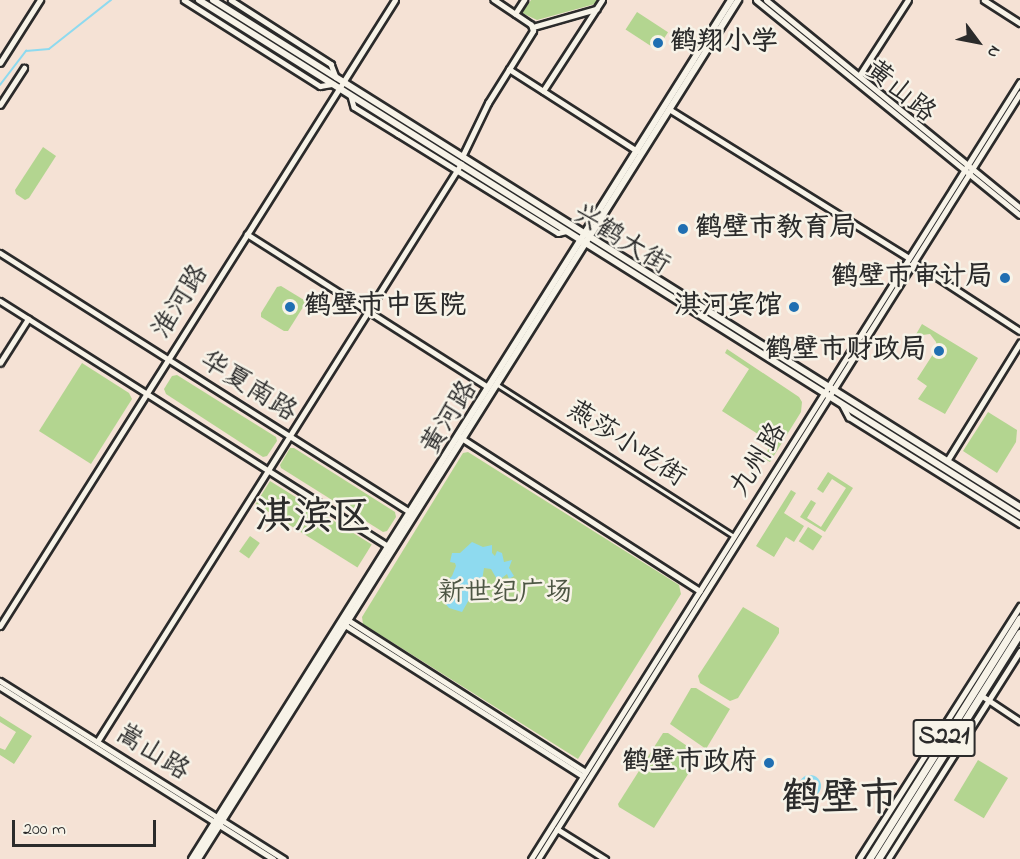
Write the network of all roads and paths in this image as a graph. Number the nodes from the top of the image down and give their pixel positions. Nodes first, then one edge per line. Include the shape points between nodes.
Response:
1 (40, 0) edge
2 (184, 0) edge
3 (199, 0) edge
4 (213, 0) edge
5 (231, 0) edge
6 (395, 0) edge
7 (494, 0) edge
8 (524, 0) edge
9 (602, 0) edge
10 (731, 0) edge
11 (738, 0) edge
12 (756, 0) edge
13 (766, 0) edge
14 (908, 0) edge
15 (984, 0) edge
16 (596, 9) junction
17 (515, 14) junction
18 (1020, 23) edge
19 (533, 27) junction
20 (0, 63) edge
21 (24, 68) dead end
22 (508, 69) junction
23 (859, 76) junction
24 (1020, 82) edge
25 (338, 83) junction
26 (543, 92) junction
27 (1020, 93) edge
28 (351, 96) junction
29 (0, 105) edge
30 (669, 109) junction
31 (636, 151) junction
32 (462, 157) junction
33 (461, 164) junction
34 (968, 169) junction
35 (457, 171) junction
36 (1020, 208) edge
37 (1020, 215) edge
38 (567, 231) junction
39 (247, 234) junction
40 (585, 238) junction
41 (0, 253) edge
42 (911, 260) junction
43 (0, 301) edge
44 (369, 311) junction
45 (28, 319) junction
46 (1020, 331) edge
47 (1020, 343) edge
48 (168, 359) junction
49 (0, 363) edge
50 (496, 384) junction
51 (488, 387) junction
52 (829, 391) junction
53 (146, 394) junction
54 (840, 402) junction
55 (290, 436) junction
56 (460, 437) junction
57 (948, 461) junction
58 (268, 471) junction
59 (1020, 507) edge
60 (412, 513) junction
61 (1020, 516) edge
62 (1020, 524) edge
63 (734, 536) junction
64 (390, 548) junction
65 (700, 591) junction
66 (1020, 606) edge
67 (1020, 618) edge
68 (347, 622) junction
69 (0, 626) edge
70 (1020, 633) edge
71 (1020, 651) edge
72 (0, 681) edge
73 (0, 687) edge
74 (981, 695) junction
75 (989, 700) junction
76 (1020, 721) edge
77 (97, 742) junction
78 (585, 774) junction
79 (219, 821) junction
80 (557, 829) junction
81 (192, 859) edge
82 (198, 859) edge
83 (273, 859) edge
84 (284, 859) edge
85 (531, 859) edge
86 (538, 859) edge
87 (605, 859) edge
88 (859, 859) edge
89 (868, 859) edge
90 (879, 859) edge
91 (888, 859) edge

1 - 20 street
2 - 25 street via 320,86
3 - 25 main road, 兴鹤大街
4 - 25 main road, 兴鹤大街
5 - 25 street via 331,64
6 - 25 street, 淮河路
7 - 17 street
8 - 17 street
9 - 16 street
10 - 31 main road, 黄河路
11 - 30 main road, 黄河路
12 - 34 street, 黄山路
13 - 23 street, 黄山路
14 - 23 street
15 - 18 street
16 - 19 street
16 - 26 street
17 - 19 street
19 - 22 street
21 - 29 street
22 - 26 street
22 - 32 street
23 - 34 street, 黄山路
24 - 34 street, 九州路
25 - 28 main road, 兴鹤大街
25 - 32 main road, 兴鹤大街
25 - 39 street, 淮河路
26 - 31 street
27 - 34 street, 九州路
28 - 33 main road, 兴鹤大街
28 - 35 street via 354,107
30 - 40 main road, 黄河路
30 - 42 street
31 - 40 main road, 黄河路
32 - 40 main road, 兴鹤大街
33 - 35 street
33 - 38 main road, 兴鹤大街
34 - 36 street, 黄山路
34 - 37 street, 黄山路
34 - 42 street, 九州路
35 - 38 street via 558,232
35 - 44 street
38 - 40 main road, 兴鹤大街
39 - 44 street
39 - 48 street, 淮河路
40 - 50 main road, 黄河路
40 - 51 main road, 黄河路
40 - 52 main road, 兴鹤大街
41 - 48 street, 华夏南路
42 - 46 street
42 - 52 street, 九州路
43 - 45 street
44 - 51 street
44 - 55 street
45 - 49 street
45 - 53 street
47 - 57 street
48 - 53 street, 淮河路
48 - 55 street, 华夏南路
50 - 56 main road, 黄河路
50 - 63 street, 燕莎小吃街
51 - 56 main road, 黄河路
52 - 54 main road, 兴鹤大街
52 - 57 main road, 兴鹤大街
52 - 63 street, 九州路
52 - 80 street, 九州路
53 - 58 street
53 - 69 street, 淮河路
54 - 61 main road, 兴鹤大街
54 - 62 street via 849,417
55 - 58 street
55 - 60 street, 华夏南路
56 - 60 main road, 黄河路
56 - 65 street
57 - 59 main road, 兴鹤大街
58 - 64 street
58 - 77 street
60 - 64 main road, 黄河路
63 - 65 street, 九州路
64 - 68 main road, 黄河路
64 - 79 main road, 黄河路
65 - 78 street, 九州路
66 - 88 street
67 - 89 main road, S221
68 - 78 street
68 - 79 main road, 黄河路
70 - 74 main road, S221
71 - 75 street
72 - 77 street, 嵩山路
73 - 79 street, 嵩山路
74 - 75 street
74 - 90 main road, S221
75 - 76 street
75 - 91 street
77 - 79 street, 嵩山路
78 - 85 street, 九州路
79 - 81 main road, 黄河路
79 - 82 main road, 黄河路
79 - 83 street, 嵩山路
79 - 84 street, 嵩山路
80 - 86 street, 九州路
80 - 87 street

